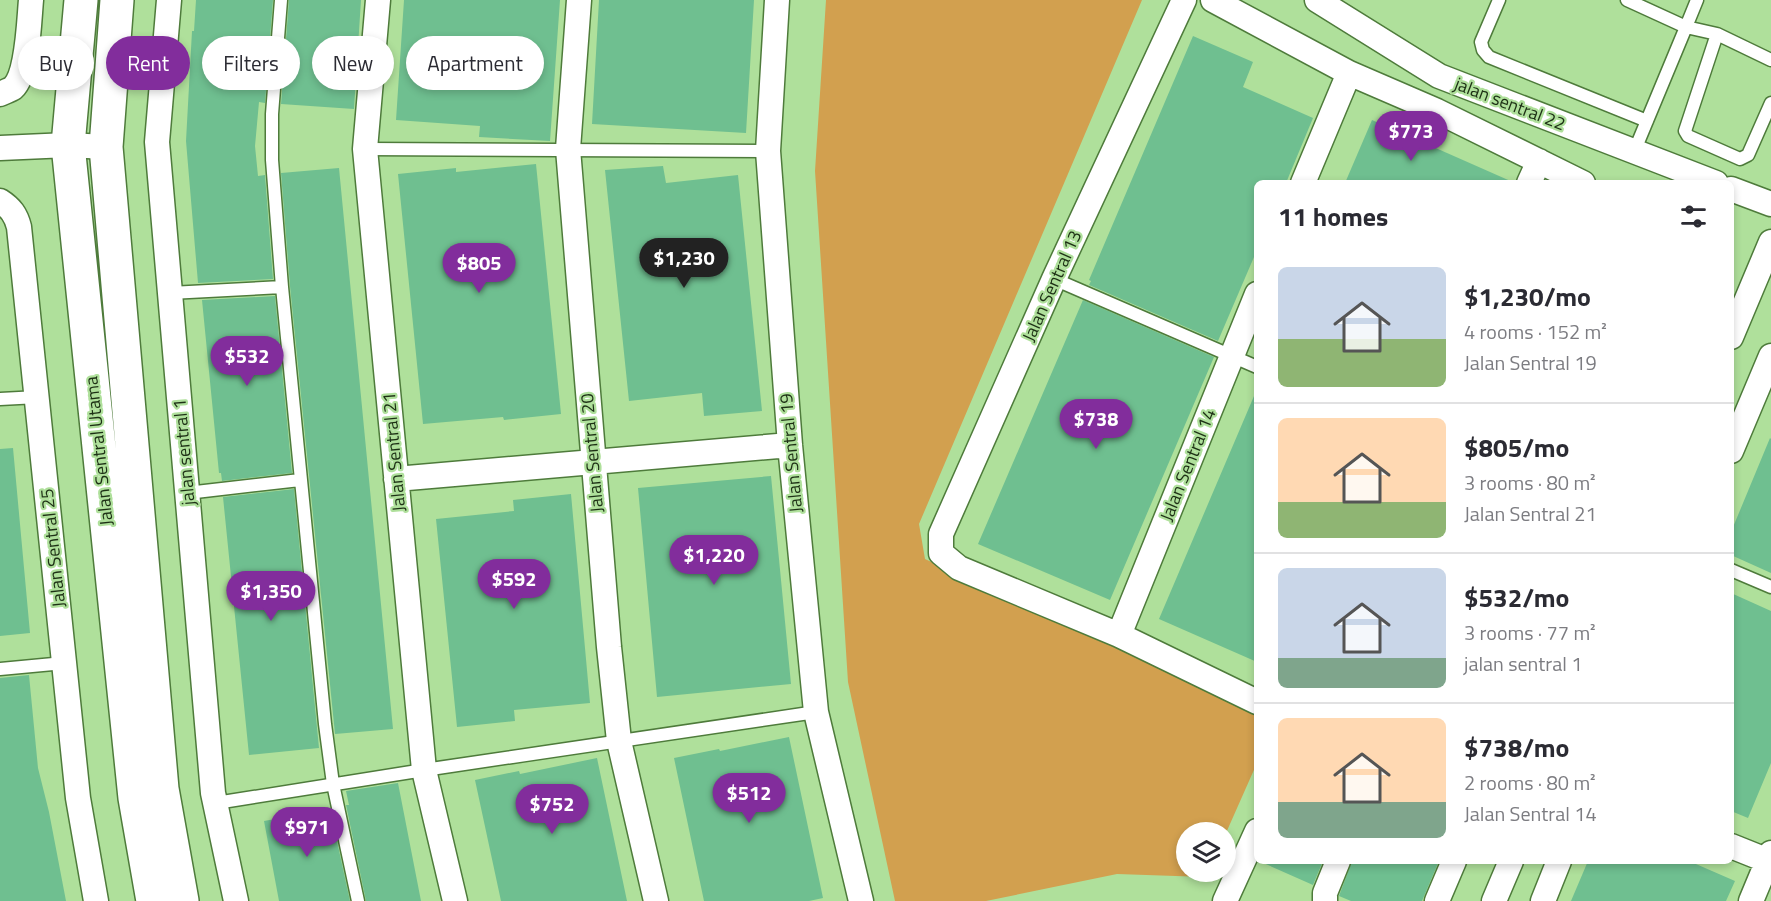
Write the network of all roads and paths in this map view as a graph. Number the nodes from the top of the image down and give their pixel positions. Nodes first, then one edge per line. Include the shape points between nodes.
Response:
1 (31, 0) edge
2 (81, 0) edge
3 (117, 0) edge
4 (169, 0) edge
5 (281, 0) edge
6 (378, 0) edge
7 (579, 0) edge
8 (777, 0) edge
9 (1184, 0) edge
10 (1213, 0) edge
11 (1317, 0) edge
12 (1499, 0) edge
13 (1628, 0) edge
14 (1697, 0) edge
15 (1686, 27) junction
16 (1717, 34) junction
17 (1771, 60) edge
18 (1349, 73) junction
19 (0, 94) edge
20 (1771, 103) edge
21 (1647, 121) junction
22 (68, 145) junction
23 (106, 147) junction
24 (0, 148) edge
25 (365, 149) junction
26 (568, 149) junction
27 (768, 151) junction
28 (1634, 152) junction
29 (1534, 172) edge
30 (1304, 180) edge
31 (1570, 180) edge
32 (1708, 180) edge
33 (1734, 190) edge
34 (0, 201) edge
35 (1771, 204) edge
36 (1771, 242) edge
37 (1054, 279) junction
38 (282, 287) junction
39 (170, 293) junction
40 (1254, 301) edge
41 (1734, 330) edge
42 (1771, 356) edge
43 (1231, 357) junction
44 (1254, 366) edge
45 (38, 397) junction
46 (0, 399) edge
47 (790, 445) junction
48 (1734, 445) edge
49 (593, 461) junction
50 (396, 479) junction
51 (300, 480) junction
52 (188, 493) junction
53 (1734, 571) edge
54 (1771, 586) edge
55 (1119, 635) junction
56 (64, 663) junction
57 (0, 669) edge
58 (1254, 701) edge
59 (816, 712) junction
60 (620, 741) junction
61 (424, 770) junction
62 (333, 784) junction
63 (216, 803) junction
64 (1254, 838) edge
65 (1734, 847) edge
66 (1770, 858) edge
67 (1337, 864) edge
68 (1453, 864) edge
69 (1510, 864) edge
70 (1558, 864) edge
71 (96, 901) edge
72 (153, 901) edge
73 (182, 901) edge
74 (236, 901) edge
75 (358, 901) edge
76 (455, 901) edge
77 (656, 901) edge
78 (861, 901) edge
79 (1225, 901) edge
80 (1324, 901) edge
81 (1437, 901) edge
82 (1494, 901) edge
83 (1543, 901) edge
84 (1751, 901) edge

1 - 19 street via 23,69 13,87
2 - 22 street, Jalan Sentral Utama
3 - 23 street, Jalan Sentral Utama
4 - 39 street, jalan sentral 1 via 157,142
5 - 38 lane via 271,137
6 - 25 street, Jalan Sentral 21
7 - 26 street, Jalan Sentral 20
8 - 27 street, Jalan Sentral 19
9 - 37 street, Jalan Sentral 13
10 - 18 street
11 - 28 street, jalan sentral 22 via 1438,76
12 - 21 lane via 1481,42 1489,57
13 - 15 lane
14 - 15 lane
15 - 16 lane
15 - 21 lane
16 - 17 lane
16 - 20 lane via 1685,131 1688,136 1740,159 1748,155
18 - 29 street via 1437,111
18 - 30 street
21 - 28 lane
22 - 23 street
22 - 24 street
22 - 72 street, Jalan Sentral Utama via 135,798
23 - 73 street, Jalan Sentral Utama via 162,789
25 - 26 lane
25 - 50 street, Jalan Sentral 21
26 - 27 lane
26 - 49 street, Jalan Sentral 20
27 - 47 street, Jalan Sentral 19
28 - 32 street, jalan sentral 22
29 - 31 street
33 - 35 street
34 - 45 street, Jalan Sentral 25 via 10,208 19,227
36 - 41 street
37 - 43 lane
37 - 55 street, Jalan Sentral 13 via 941,534 941,554 959,568
38 - 39 lane
38 - 51 lane
39 - 52 street, jalan sentral 1
40 - 43 street, Jalan Sentral 14
42 - 48 street
43 - 44 lane
43 - 55 street, Jalan Sentral 14
45 - 46 lane
45 - 56 street, Jalan Sentral 25
47 - 49 street
47 - 59 street, Jalan Sentral 19
49 - 50 street
49 - 60 street, Jalan Sentral 20
50 - 61 street, Jalan Sentral 21
51 - 52 lane
51 - 62 lane
52 - 63 street, jalan sentral 1
53 - 54 lane
55 - 58 street
56 - 57 lane
56 - 71 street, Jalan Sentral 25 via 78,798
59 - 60 lane
59 - 78 street, Jalan Sentral 19
60 - 61 lane
60 - 77 street, Jalan Sentral 20
61 - 62 lane
61 - 76 street, Jalan Sentral 21
62 - 63 lane
62 - 75 lane
63 - 74 street, jalan sentral 1
64 - 79 street
65 - 66 street
66 - 84 street
67 - 80 street
68 - 81 street
69 - 82 street
70 - 83 street

